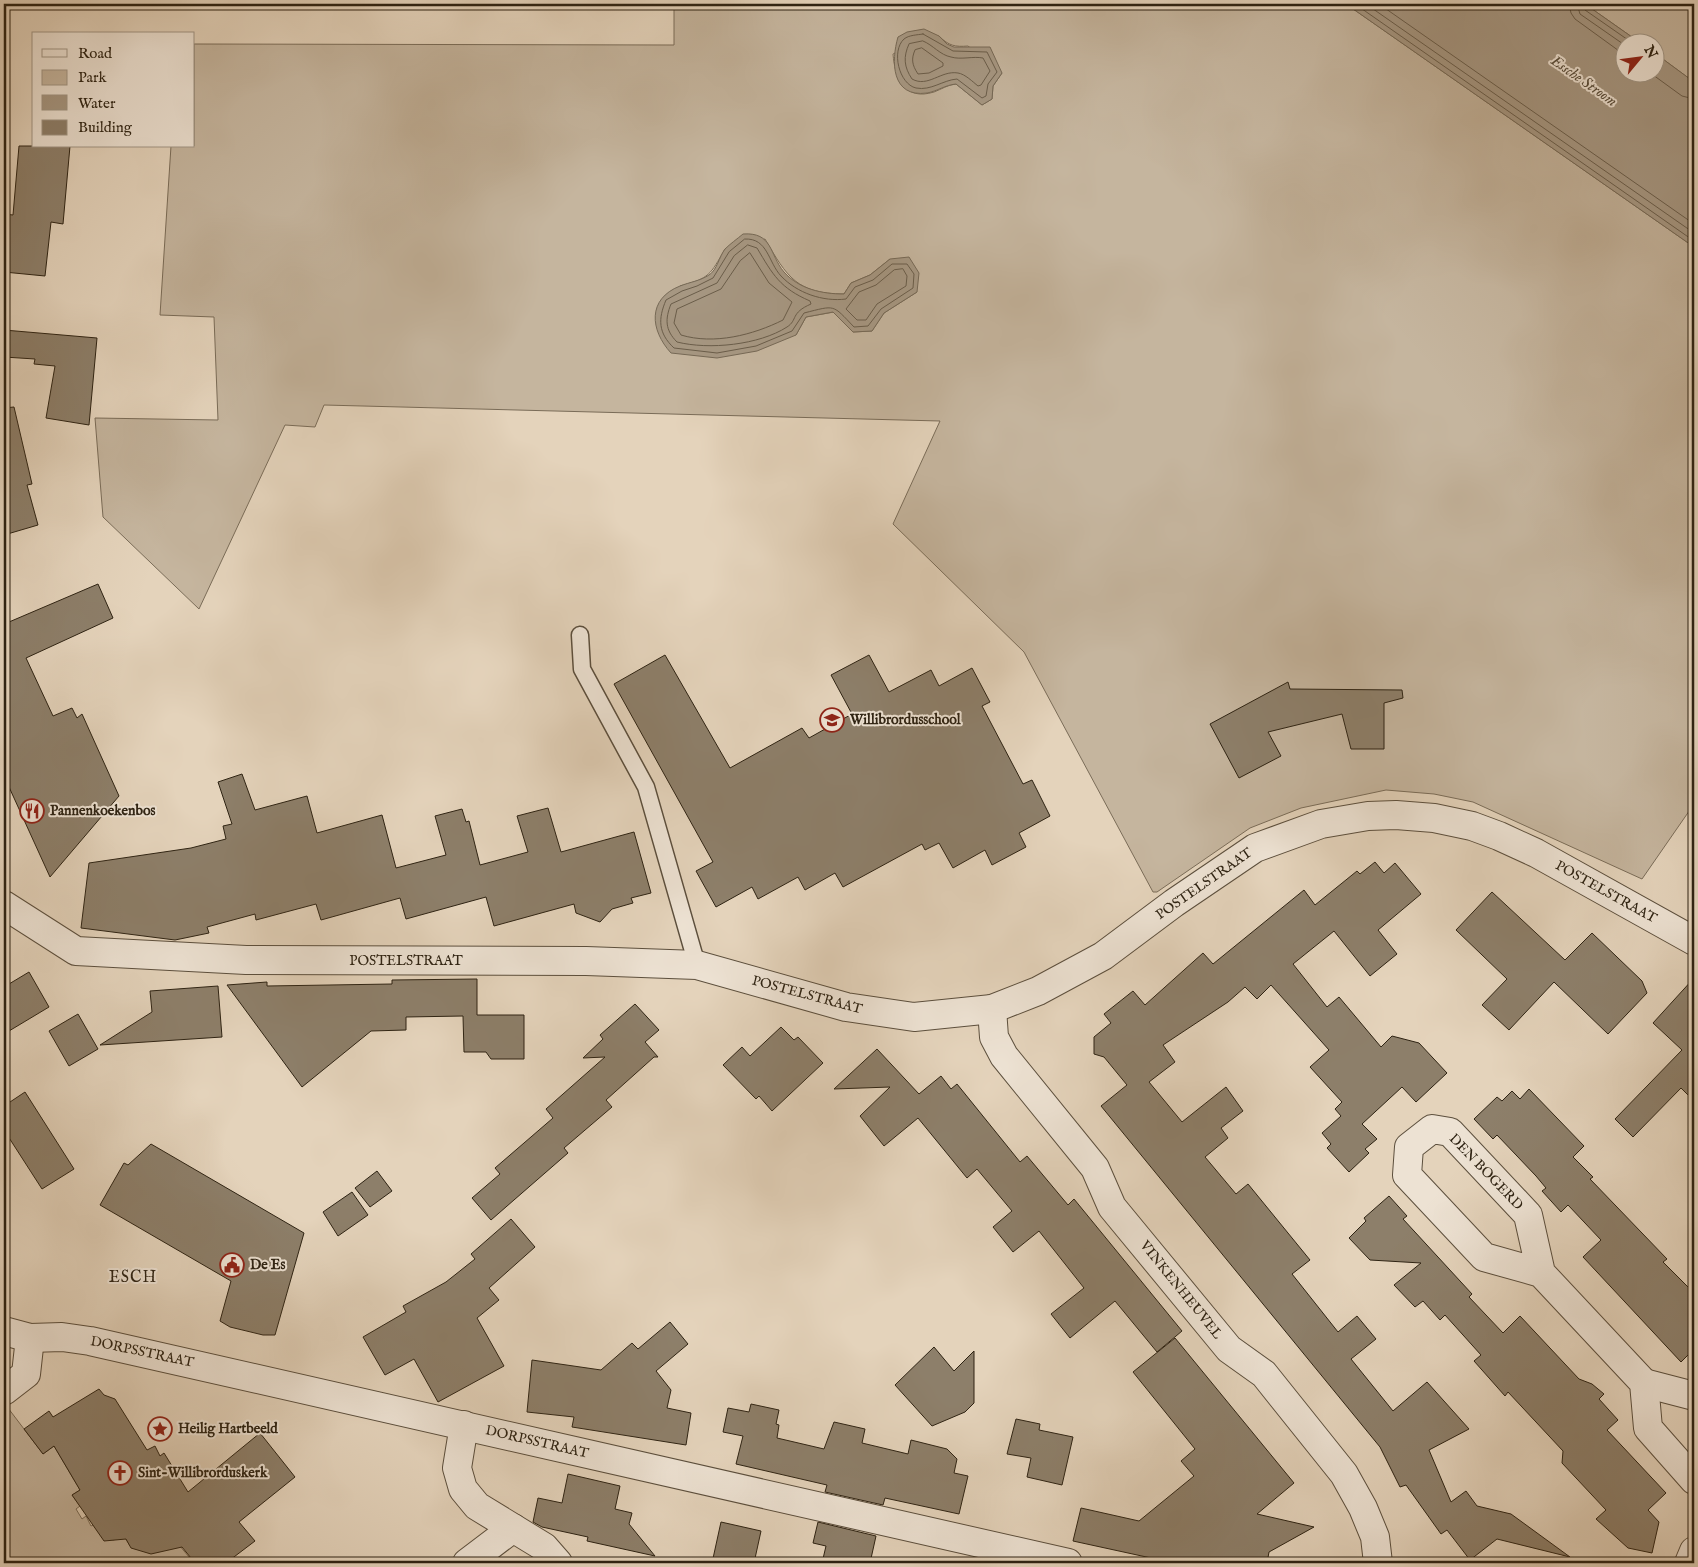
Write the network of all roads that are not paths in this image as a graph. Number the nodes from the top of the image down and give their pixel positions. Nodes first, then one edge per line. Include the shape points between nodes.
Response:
1 (580, 634) dead end
2 (4, 905) edge
3 (1694, 941) edge
4 (697, 965) junction
5 (992, 1009) junction
6 (1541, 1273) junction
7 (4, 1331) edge
8 (30, 1338) junction
9 (1644, 1383) junction
10 (4, 1392) edge
11 (1694, 1396) edge
12 (464, 1425) junction
13 (1694, 1480) edge
14 (513, 1528) junction
15 (1694, 1551) edge
16 (467, 1563) edge
17 (558, 1563) edge
18 (1068, 1563) edge
19 (1378, 1563) edge
20 (1689, 1563) edge

1 - 4 lane via 582,670 646,787
2 - 4 street, POSTELSTRAAT via 76,951 246,960 586,960
3 - 5 street, POSTELSTRAAT via 1536,853 1499,836 1434,818 1368,816 1321,824 1255,848 1103,956 1038,991
4 - 5 street, POSTELSTRAAT via 846,1007 914,1017
5 - 19 street, VINKENHEUVEL via 994,1037 1004,1056 1095,1168 1112,1207 1229,1349 1264,1374 1344,1474 1375,1537
6 - 6 street, DEN BOGERD via 1528,1215 1450,1132 1432,1129 1409,1147 1408,1175 1484,1257
6 - 9 street
7 - 8 street, DORPSSTRAAT
8 - 10 street via 26,1374
8 - 12 street, DORPSSTRAAT via 62,1337 90,1341
9 - 11 street
9 - 13 street via 1648,1428
12 - 14 street via 456,1468 463,1489 477,1506
12 - 18 street, DORPSSTRAAT
14 - 16 street
14 - 17 street via 544,1547
15 - 20 street

